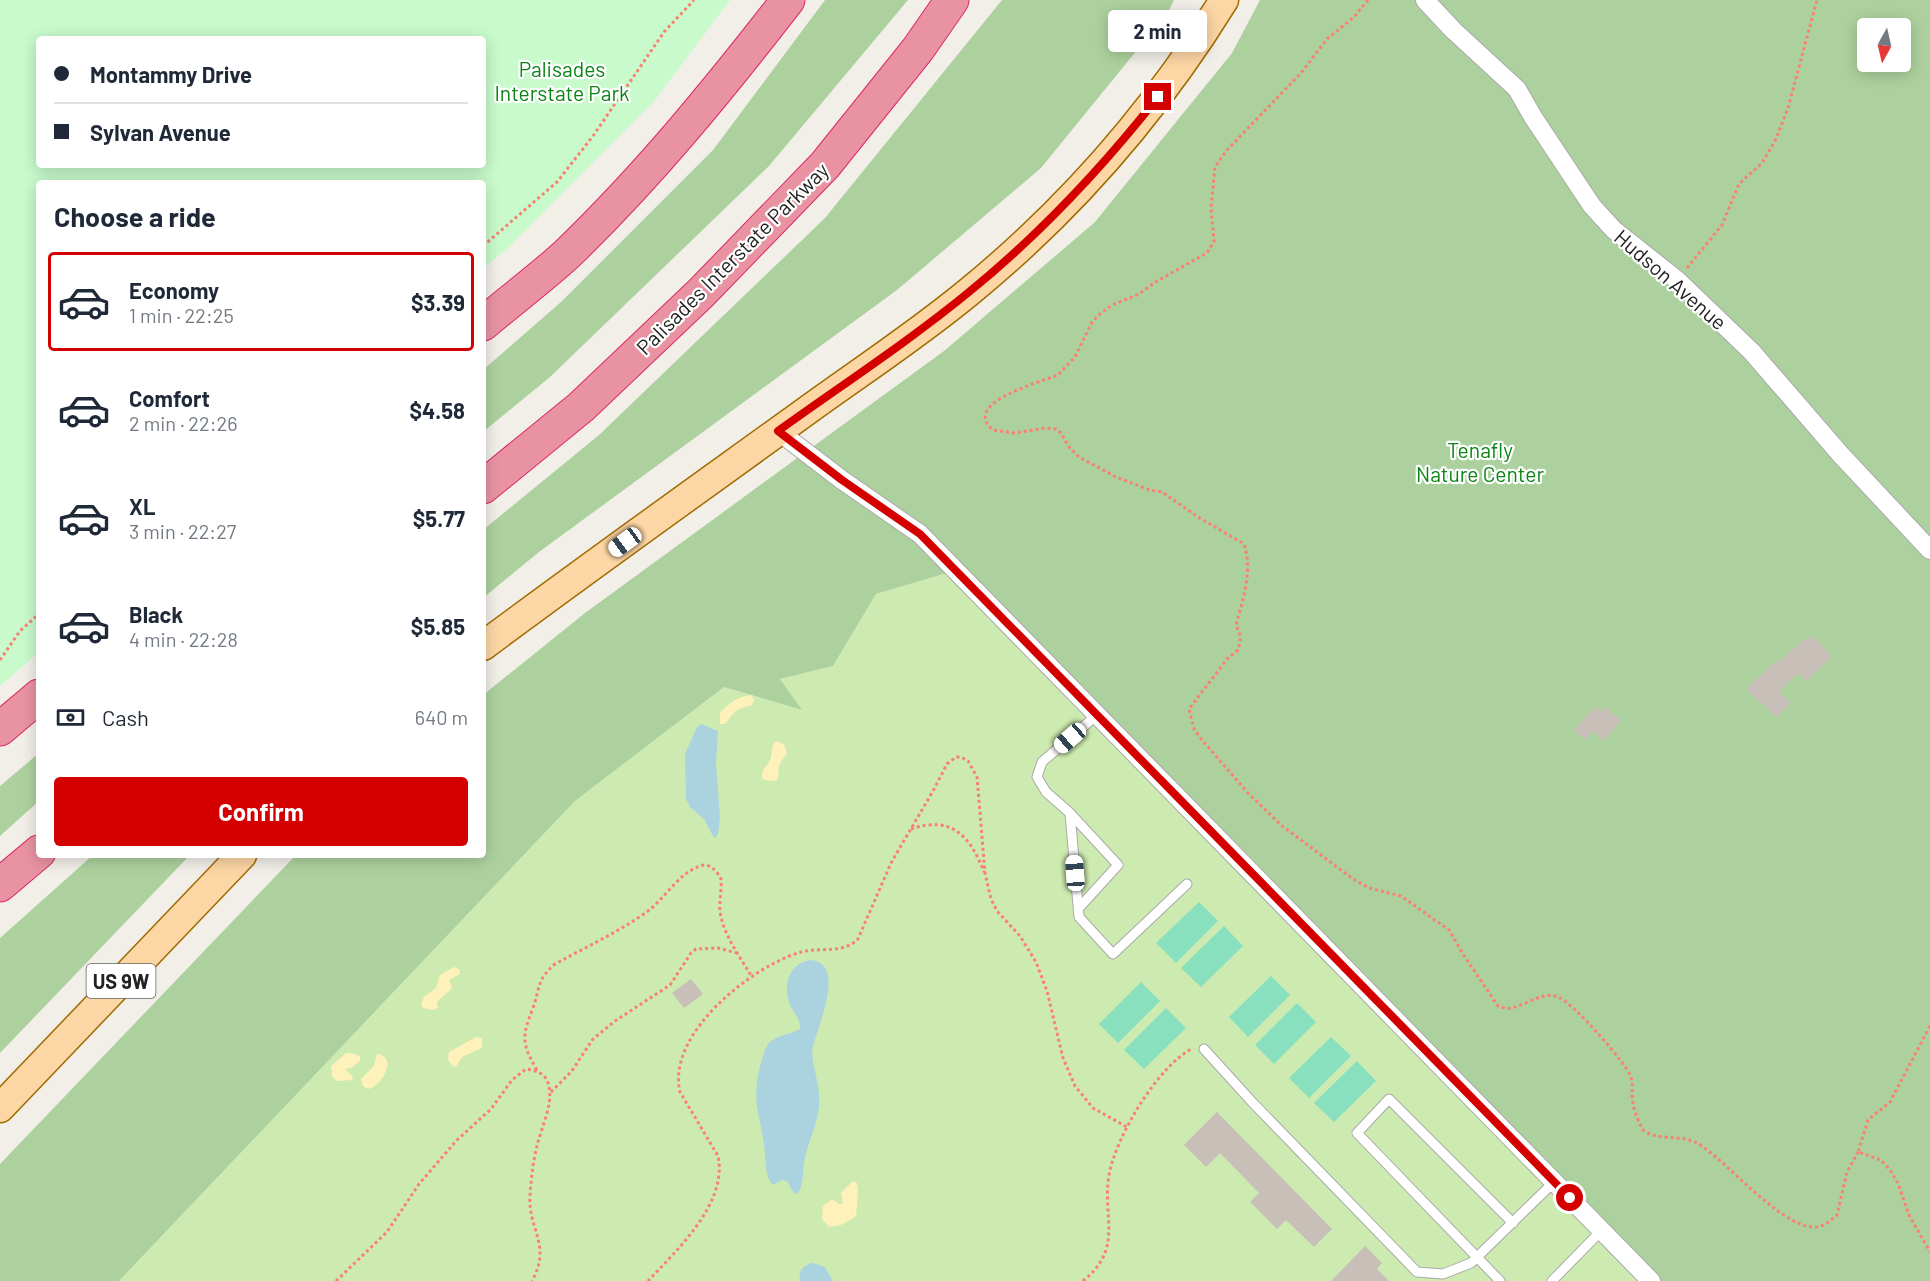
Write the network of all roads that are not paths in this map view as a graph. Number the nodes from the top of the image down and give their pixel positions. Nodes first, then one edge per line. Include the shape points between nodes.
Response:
1 (788, 0) edge
2 (952, 0) edge
3 (1224, 0) edge
4 (1425, 0) edge
5 (486, 321) edge
6 (778, 431) junction
7 (486, 485) edge
8 (1930, 550) edge
9 (486, 644) edge
10 (36, 699) edge
11 (1097, 715) junction
12 (0, 729) edge
13 (1070, 813) junction
14 (36, 855) edge
15 (239, 858) edge
16 (1187, 884) dead end
17 (0, 885) edge
18 (1077, 909) junction
19 (1204, 1049) road end
20 (0, 1108) edge
21 (1554, 1182) junction
22 (1513, 1223) junction
23 (1602, 1230) junction
24 (1478, 1256) junction
25 (1560, 1273) junction
26 (1500, 1281) edge
27 (1552, 1281) edge
28 (1568, 1281) edge
29 (1651, 1281) edge

1 - 5 highway via 662,155 566,254
2 - 7 highway, Palisades Interstate Parkway via 825,165 701,293 581,407
3 - 6 main road via 1144,114 1047,222 951,307
4 - 8 street, Hudson Avenue via 1517,90 1599,214 1677,280 1752,352
6 - 9 main road
6 - 11 street via 920,534
10 - 12 highway
11 - 13 lane via 1042,762 1037,777 1046,792
11 - 21 street
13 - 18 lane
13 - 18 lane via 1119,865
14 - 17 highway
15 - 20 main road, US 9W
16 - 18 lane via 1113,954 1079,917
19 - 24 lane via 1417,1272 1443,1274 1471,1263
21 - 22 lane
21 - 23 street
22 - 24 lane
22 - 24 lane via 1389,1099 1357,1133
23 - 25 lane
23 - 29 street
24 - 26 lane
25 - 27 lane
25 - 28 lane

